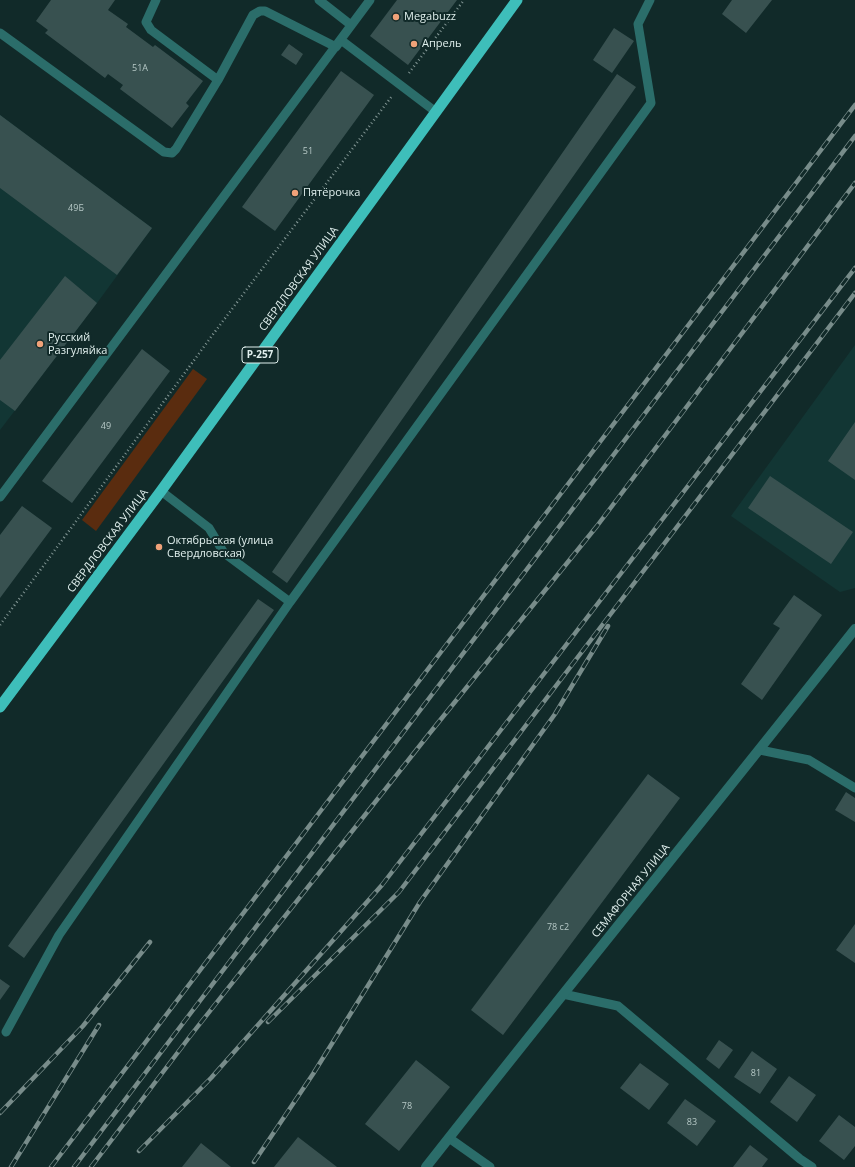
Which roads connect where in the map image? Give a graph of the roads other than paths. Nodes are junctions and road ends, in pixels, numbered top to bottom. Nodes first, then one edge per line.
1 (156, 0) edge
2 (319, 0) edge
3 (370, 0) edge
4 (517, 0) edge
5 (650, 0) edge
6 (351, 24) junction
7 (0, 33) edge
8 (338, 43) junction
9 (218, 80) junction
10 (436, 112) junction
11 (161, 492) junction
12 (0, 497) edge
13 (290, 602) junction
14 (855, 629) edge
15 (0, 707) edge
16 (760, 750) junction
17 (855, 788) edge
18 (563, 994) junction
19 (6, 1032) dead end
20 (449, 1138) junction
21 (800, 1159) junction
22 (426, 1167) edge
23 (490, 1167) edge
24 (794, 1167) edge
25 (812, 1167) edge

1 - 9 lane
2 - 6 lane
3 - 6 lane
4 - 10 highway, СВЕРДЛОВСКАЯ УЛИЦА / Р-257
5 - 13 lane
6 - 8 lane
7 - 9 lane
8 - 9 lane
8 - 10 lane
8 - 12 lane
10 - 11 highway, СВЕРДЛОВСКАЯ УЛИЦА / Р-257
11 - 13 lane
11 - 15 highway, СВЕРДЛОВСКАЯ УЛИЦА / Р-257
13 - 19 lane
14 - 16 street, СЕМАФОРНАЯ УЛИЦА
16 - 17 lane
16 - 18 street, СЕМАФОРНАЯ УЛИЦА
18 - 20 street, СЕМАФОРНАЯ УЛИЦА
18 - 21 lane
20 - 22 street, СЕМАФОРНАЯ УЛИЦА
20 - 23 lane
21 - 24 lane
21 - 25 lane

